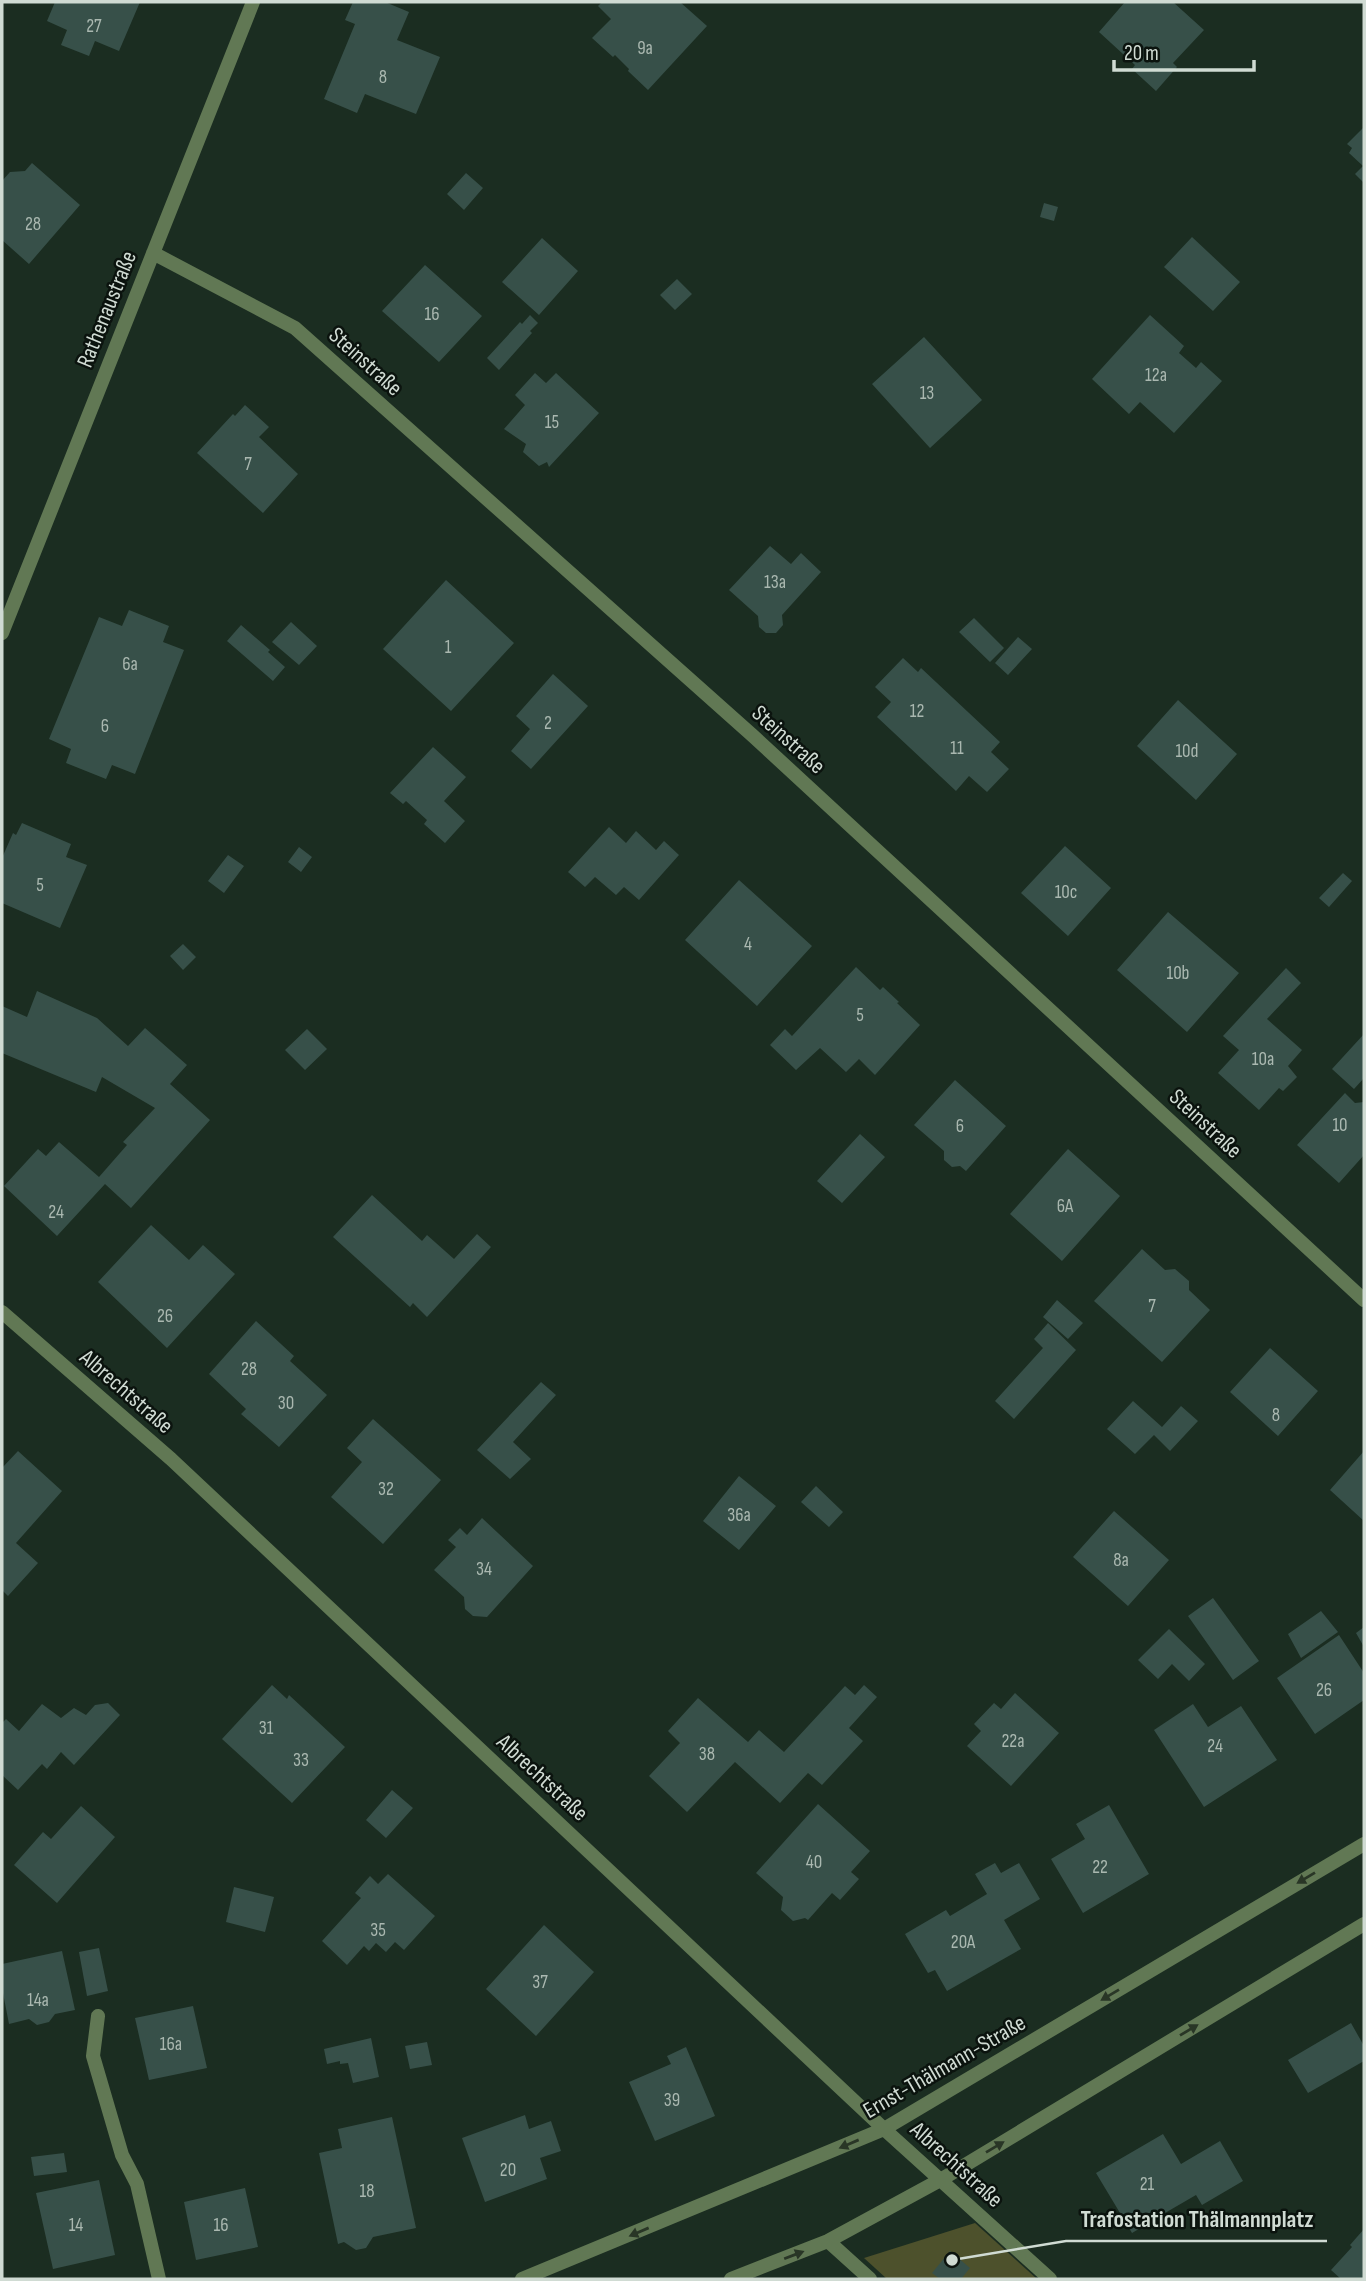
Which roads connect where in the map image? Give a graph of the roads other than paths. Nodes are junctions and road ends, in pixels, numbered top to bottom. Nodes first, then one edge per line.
1 (253, 2) edge
2 (153, 253) junction
3 (2, 633) edge
4 (1364, 1300) edge
5 (2, 1312) edge
6 (1364, 1844) edge
7 (1364, 1924) edge
8 (98, 2016) dead end
9 (884, 2129) junction
10 (942, 2179) junction
11 (828, 2241) junction
12 (159, 2279) edge
13 (522, 2279) edge
14 (731, 2279) edge
15 (870, 2279) edge
16 (1050, 2279) edge

1 - 2 street, Rathenaustraße
2 - 3 street, Rathenaustraße
2 - 4 street, Steinstraße
5 - 9 street, Albrechtstraße
6 -> 9 street, Ernst-Thälmann-Straße
10 -> 7 street
8 - 12 street
9 - 10 street, Albrechtstraße
9 -> 13 street, Ernst-Thälmann-Straße
10 - 11 street
10 - 16 street, Albrechtstraße
14 -> 11 street
11 - 15 street

